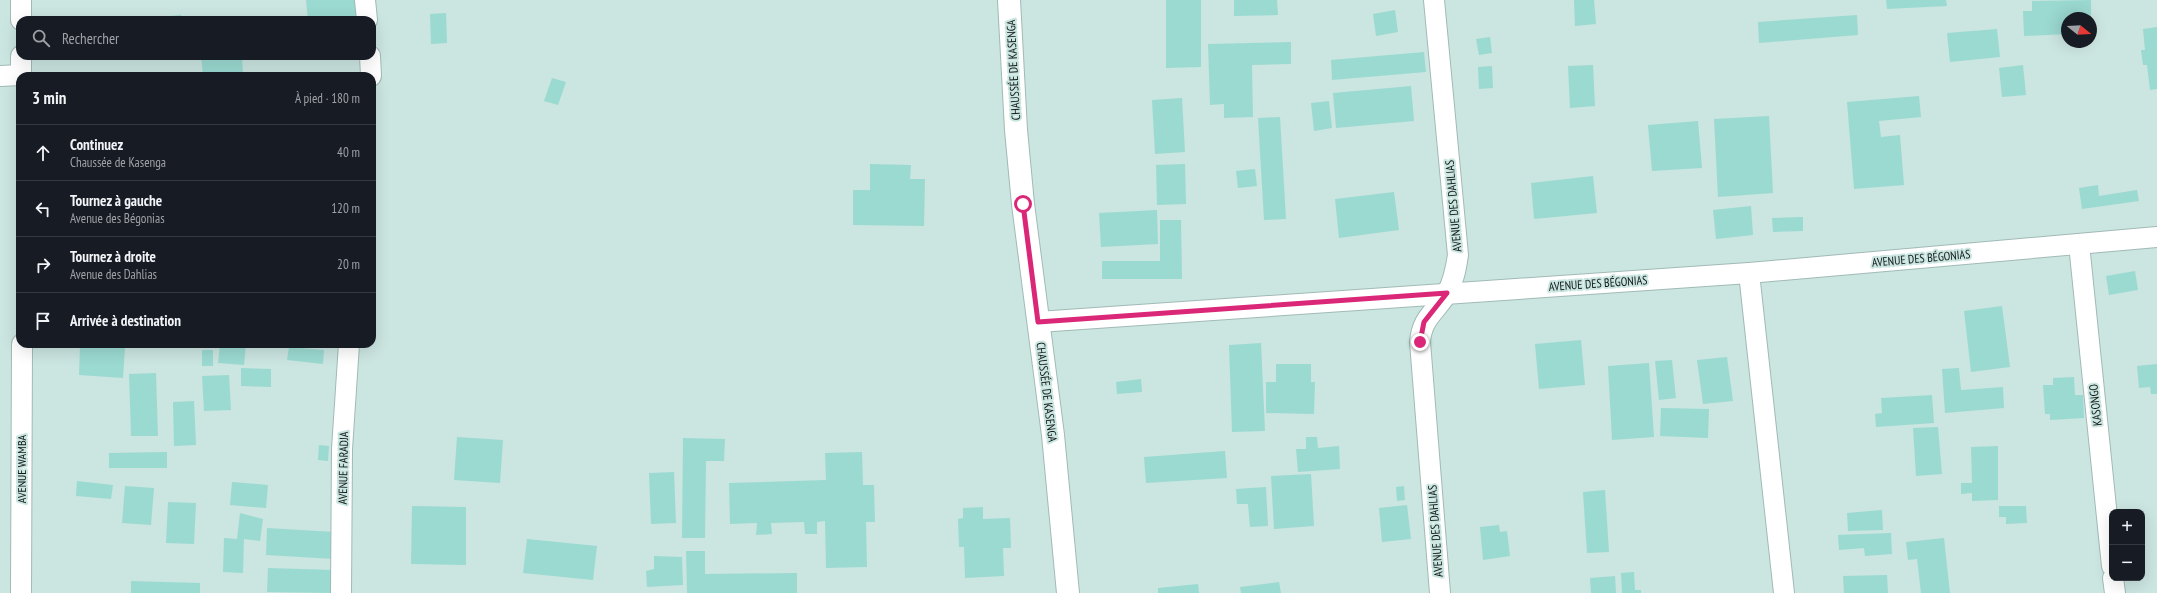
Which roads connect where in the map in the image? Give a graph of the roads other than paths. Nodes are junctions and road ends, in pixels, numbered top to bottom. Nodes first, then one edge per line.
1 (21, 0) edge
2 (365, 0) edge
3 (1009, 0) edge
4 (1434, 0) edge
5 (21, 16) edge
6 (367, 16) edge
7 (370, 60) edge
8 (21, 69) edge
9 (371, 72) edge
10 (0, 76) edge
11 (2157, 237) edge
12 (2079, 244) junction
13 (1749, 273) junction
14 (1447, 293) junction
15 (1038, 322) junction
16 (22, 348) edge
17 (349, 348) edge
18 (2110, 545) edge
19 (2113, 581) edge
20 (20, 593) edge
21 (341, 593) edge
22 (1068, 593) edge
23 (1440, 593) edge
24 (1784, 593) edge
25 (2115, 593) edge

1 - 5 street
2 - 6 street
3 - 15 main road, CHAUSSÉE DE KASENGA
4 - 14 street, AVENUE DES DAHLIAS
7 - 9 street
8 - 10 street
11 - 12 street, AVENUE DES BÉGONIAS
12 - 13 street, AVENUE DES BÉGONIAS
12 - 18 street, KASONGO
13 - 14 street, AVENUE DES BÉGONIAS
13 - 24 street
14 - 15 street, AVENUE DES BÉGONIAS
14 - 23 street, AVENUE DES DAHLIAS
15 - 22 main road, CHAUSSÉE DE KASENGA
16 - 20 street, AVENUE WAMBA
17 - 21 street, AVENUE FARADJA
19 - 25 street

